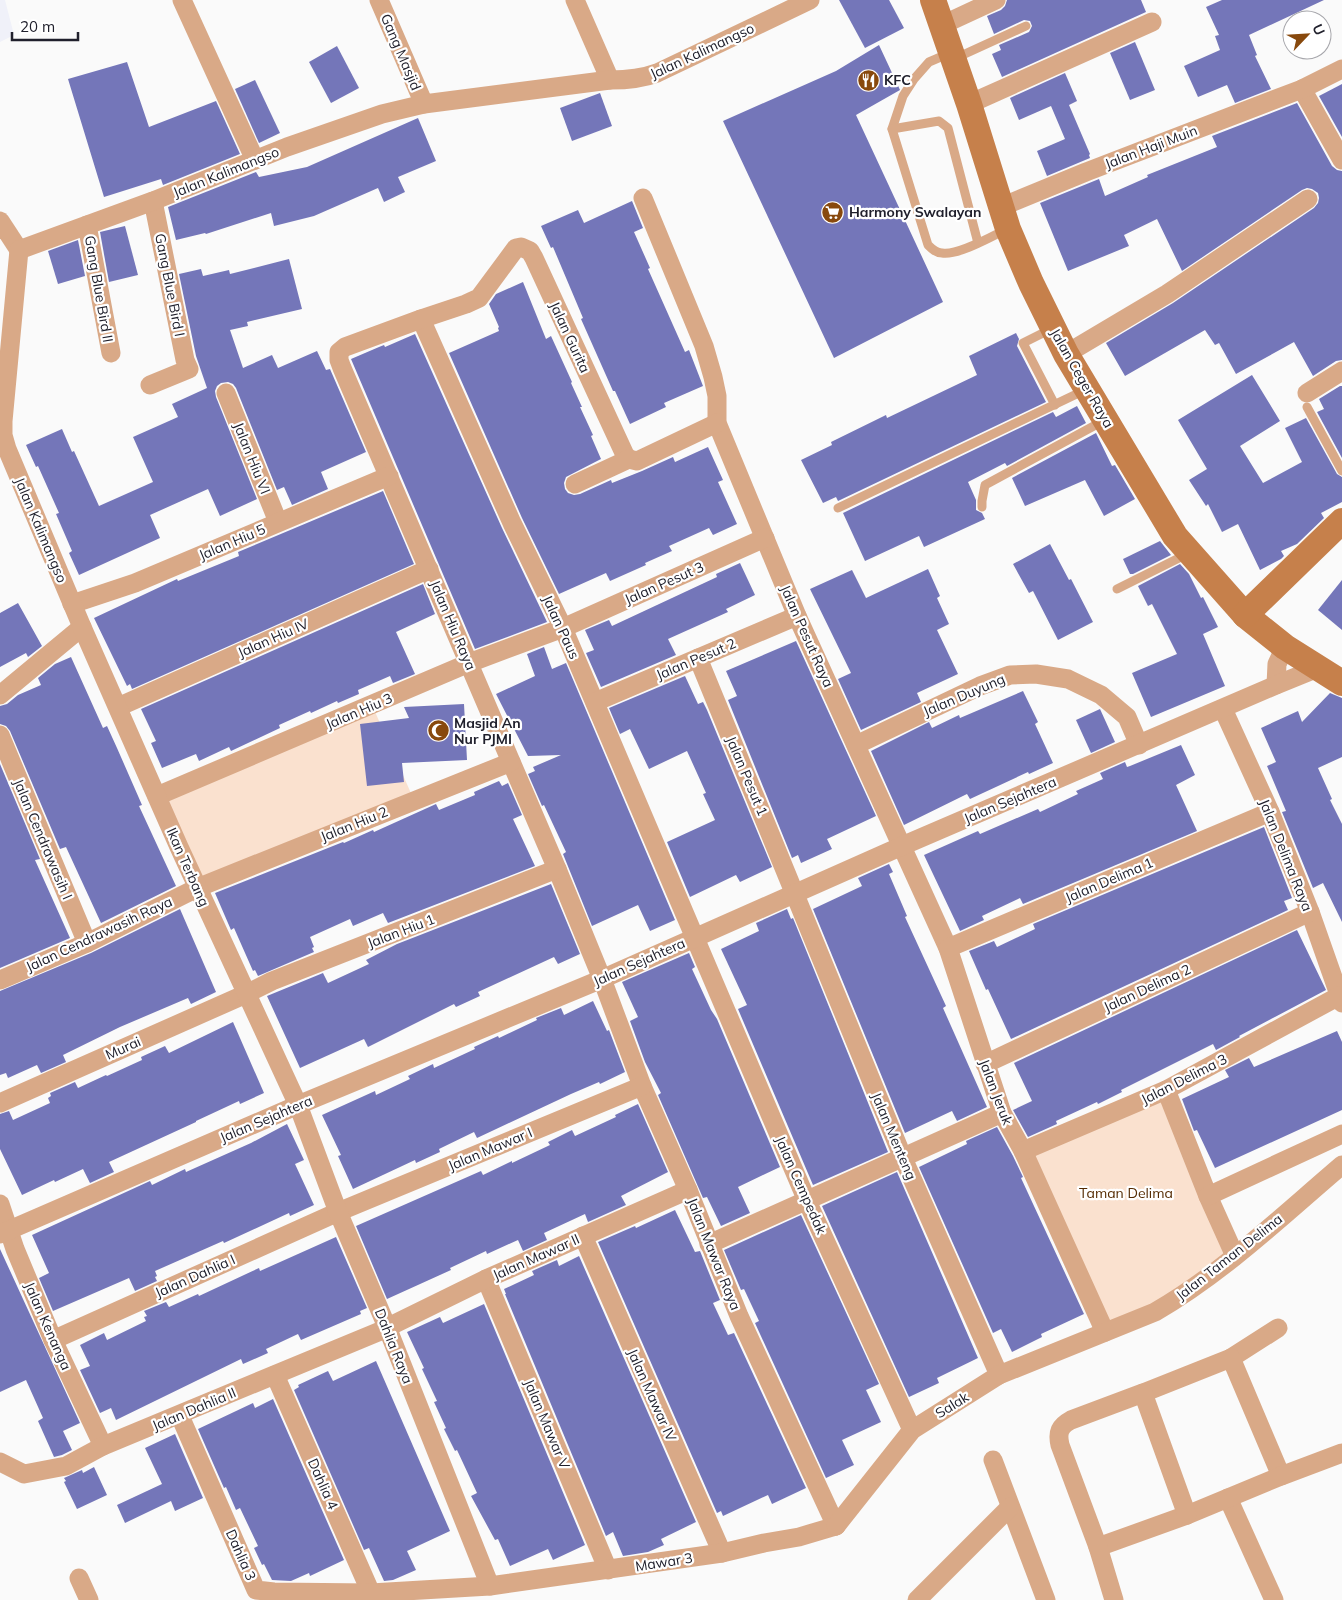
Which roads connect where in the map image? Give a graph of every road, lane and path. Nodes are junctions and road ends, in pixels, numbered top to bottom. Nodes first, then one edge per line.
1 (182, 0) edge
2 (379, 0) edge
3 (575, 0) edge
4 (810, 0) edge
5 (933, 0) edge
6 (996, 0) edge
7 (1152, 22) dead end
8 (942, 25) junction
9 (1026, 26) dead end
10 (953, 56) junction
11 (1342, 69) edge
12 (610, 80) junction
13 (1302, 88) junction
14 (424, 104) junction
15 (969, 104) junction
16 (892, 129) junction
17 (255, 160) junction
18 (1342, 160) edge
19 (643, 198) dead end
20 (1308, 199) dead end
21 (153, 201) junction
22 (1004, 218) junction
23 (0, 220) edge
24 (88, 225) junction
25 (978, 243) junction
26 (19, 250) junction
27 (421, 318) junction
28 (1054, 328) junction
29 (5, 344) edge
30 (111, 354) dead end
31 (1066, 354) junction
32 (1342, 371) edge
33 (150, 385) dead end
34 (1088, 389) junction
35 (226, 393) dead end
36 (1307, 400) joint
37 (1055, 406) junction
38 (1106, 420) junction
39 (717, 424) junction
40 (629, 459) junction
41 (1342, 471) edge
42 (389, 476) junction
43 (575, 484) dead end
44 (982, 507) dead end
45 (838, 508) dead end
46 (1342, 521) edge
47 (278, 522) junction
48 (765, 538) junction
49 (1190, 552) junction
50 (429, 569) junction
51 (1117, 589) dead end
52 (72, 604) junction
53 (1244, 614) junction
54 (797, 616) junction
55 (82, 627) junction
56 (563, 628) junction
57 (1285, 647) junction
58 (698, 658) junction
59 (469, 663) junction
60 (1318, 668) junction
61 (1342, 683) edge
62 (1276, 685) junction
63 (0, 695) edge
64 (595, 702) junction
65 (118, 707) junction
66 (1223, 709) junction
67 (0, 735) edge
68 (856, 744) junction
69 (1139, 745) junction
70 (511, 762) junction
71 (157, 796) junction
72 (1270, 812) junction
73 (902, 846) junction
74 (557, 870) junction
75 (197, 888) junction
76 (795, 893) junction
77 (1310, 912) junction
78 (694, 938) junction
79 (87, 943) junction
80 (948, 948) junction
81 (602, 979) junction
82 (0, 980) edge
83 (246, 994) junction
84 (1341, 1000) edge
85 (985, 1064) junction
86 (642, 1086) junction
87 (1166, 1090) junction
88 (0, 1103) edge
89 (298, 1105) junction
90 (1002, 1114) junction
91 (1342, 1134) edge
92 (1023, 1151) junction
93 (903, 1158) junction
94 (1342, 1164) edge
95 (688, 1190) junction
96 (1208, 1196) junction
97 (806, 1201) junction
98 (0, 1204) edge
99 (338, 1212) junction
100 (5, 1232) edge
101 (583, 1236) junction
102 (709, 1244) junction
103 (1235, 1256) junction
104 (486, 1279) junction
105 (387, 1327) junction
106 (1278, 1328) dead end
107 (1105, 1332) junction
108 (53, 1340) junction
109 (1231, 1358) junction
110 (275, 1374) junction
111 (1000, 1375) junction
112 (1143, 1393) junction
113 (180, 1416) junction
114 (912, 1430) junction
115 (103, 1446) junction
116 (1342, 1453) edge
117 (993, 1460) dead end
118 (0, 1462) edge
119 (1281, 1476) junction
120 (1228, 1498) junction
121 (1010, 1507) junction
122 (1187, 1515) junction
123 (836, 1526) junction
124 (1098, 1547) junction
125 (722, 1553) junction
126 (608, 1570) junction
127 (79, 1578) dead end
128 (490, 1586) junction
129 (371, 1593) junction
130 (89, 1600) edge
131 (917, 1600) edge
132 (1046, 1600) edge
133 (1114, 1600) edge
134 (1274, 1600) edge

1 - 17 street
2 - 14 street, Gang Masjid
3 - 12 street
4 - 12 street, Jalan Kalimangso
5 - 8 main road, Jalan Ceger Raya
6 - 8 street
7 - 15 street
8 - 10 main road, Jalan Ceger Raya
9 - 10 lane
10 - 15 main road, Jalan Ceger Raya
10 - 16 lane
11 - 13 street, Jalan Haji Muin
12 - 14 street, Jalan Kalimangso
13 - 18 street
13 - 22 street, Jalan Haji Muin
14 - 17 street, Jalan Kalimangso
15 - 22 main road, Jalan Ceger Raya
16 - 25 lane
16 - 25 lane
17 - 21 street, Jalan Kalimangso
19 - 39 street
20 - 31 street
21 - 24 street, Jalan Kalimangso
21 - 33 street, Gang Blue Bird I
22 - 25 lane
22 - 28 main road, Jalan Ceger Raya
23 - 26 street
24 - 26 street, Jalan Kalimangso
24 - 30 street, Gang Blue Bird II
26 - 29 street, Jalan Kalimangso
27 - 40 street, Jalan Gurita
27 - 42 street, Jalan Hiu Raya
27 - 56 street, Jalan Paus
28 - 31 main road, Jalan Ceger Raya
28 - 37 lane
29 - 52 street, Jalan Kalimangso
31 - 34 main road, Jalan Ceger Raya
32 - 36 street
34 - 37 lane
34 - 38 main road, Jalan Ceger Raya
35 - 47 street, Jalan Hiu VI
36 - 41 lane
37 - 45 lane
38 - 44 lane
38 - 49 main road, Jalan Ceger Raya
39 - 40 street
39 - 48 street, Jalan Pesut Raya
40 - 43 street
42 - 47 street, Jalan Hiu 5
42 - 50 street, Jalan Hiu Raya
46 - 53 main road
47 - 52 street, Jalan Hiu 5
48 - 54 street, Jalan Pesut Raya
48 - 56 street, Jalan Pesut 3
49 - 51 lane
49 - 53 main road, Jalan Ceger Raya
50 - 59 street, Jalan Hiu Raya
50 - 65 street, Jalan Hiu IV
52 - 55 street, Jalan Kalimangso
53 - 57 main road, Jalan Ceger Raya
54 - 58 street, Jalan Pesut 2
54 - 68 street, Jalan Pesut Raya
55 - 63 street
55 - 65 street, Ikan Terbang
56 - 59 street, Jalan Hiu 3
56 - 64 street, Jalan Paus
57 - 60 main road, Jalan Ceger Raya
57 - 62 street
58 - 64 street, Jalan Pesut 2
58 - 76 street, Jalan Pesut 1
59 - 70 street, Jalan Hiu Raya
59 - 71 street, Jalan Hiu 3
60 - 61 main road, Jalan Ceger Raya
60 - 62 street, Jalan Sejahtera
62 - 66 street, Jalan Sejahtera
64 - 78 street, Jalan Paus
65 - 71 street, Ikan Terbang
66 - 69 street, Jalan Sejahtera
66 - 72 street, Jalan Delima Raya
67 - 79 street, Jalan Cendrawasih I
68 - 69 street, Jalan Duyung
68 - 73 street, Jalan Pesut Raya
69 - 73 street, Jalan Sejahtera
70 - 74 street, Jalan Hiu Raya
70 - 75 street, Jalan Hiu 2
71 - 75 street, Ikan Terbang
72 - 77 street, Jalan Delima Raya
72 - 80 street, Jalan Delima 1
73 - 76 street, Jalan Sejahtera
73 - 80 street, Jalan Jeruk
74 - 81 street, Jalan Hiu Raya
74 - 83 street, Jalan Hiu 1
75 - 79 street, Jalan Cendrawasih Raya
75 - 83 street, Ikan Terbang
76 - 78 street, Jalan Sejahtera
76 - 93 street, Jalan Menteng
77 - 84 street, Jalan Delima Raya
77 - 85 street, Jalan Delima 2
78 - 81 street, Jalan Sejahtera
78 - 97 street, Jalan Cempedak
79 - 82 street, Jalan Cendrawasih Raya
80 - 85 street, Jalan Jeruk
81 - 86 street, Jalan Mawar Raya
81 - 89 street, Jalan Sejahtera
83 - 88 street, Murai
83 - 89 street, Ikan Terbang
84 - 87 street, Jalan Delima 3
85 - 90 street, Jalan Jeruk
86 - 95 street, Jalan Mawar Raya
86 - 99 street, Jalan Mawar I
87 - 92 street, Jalan Delima 3
87 - 96 street
89 - 99 street, Dahlia Raya
89 - 100 street, Jalan Sejahtera
90 - 92 street, Jalan Jeruk
90 - 93 street
91 - 96 street
92 - 107 street, Jalan Jeruk
93 - 97 street
93 - 111 street, Jalan Menteng
94 - 103 street, Jalan Taman Delima
95 - 101 street, Jalan Mawar II
95 - 102 street, Jalan Mawar Raya
96 - 103 street
97 - 102 street
97 - 114 street, Jalan Cempedak
98 - 100 street, Jalan Kenanga
99 - 105 street, Dahlia Raya
99 - 108 street, Jalan Dahlia I
100 - 108 street, Jalan Kenanga
101 - 104 street, Jalan Mawar II
101 - 125 street, Jalan Mawar IV
102 - 123 street, Jalan Mawar Raya
103 - 107 street, Jalan Taman Delima
104 - 105 street, Jalan Mawar II
104 - 126 street, Jalan Mawar V
105 - 110 street, Jalan Dahlia II
105 - 128 street, Dahlia Raya
106 - 109 street
107 - 111 street, Salak
108 - 115 street, Jalan Kenanga
109 - 112 street
109 - 119 street
110 - 113 street, Jalan Dahlia II
110 - 129 street, Dahlia 4
111 - 114 street, Salak
112 - 122 street
112 - 124 street
113 - 115 street, Jalan Dahlia II
113 - 129 street, Dahlia 3
114 - 123 street, Salak
115 - 118 street, Jalan Dahlia II
116 - 119 street
117 - 121 street
119 - 120 street
120 - 122 street
120 - 134 street
121 - 131 street
121 - 132 street
122 - 124 street
123 - 125 street, Mawar 3
124 - 133 street
125 - 126 street, Mawar 3
126 - 128 street, Mawar 3
127 - 130 street
128 - 129 street, Dahlia 3

